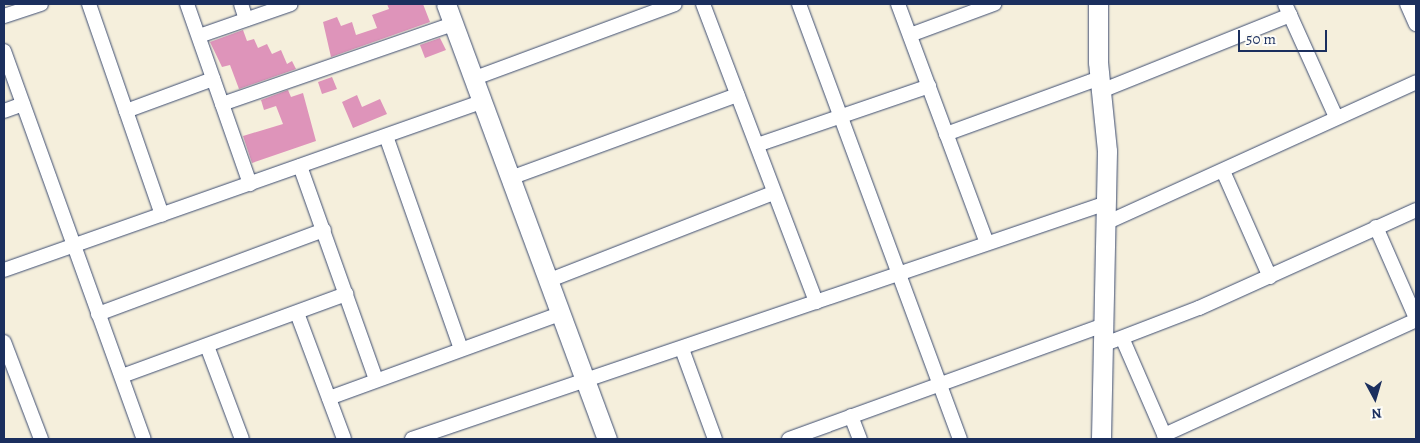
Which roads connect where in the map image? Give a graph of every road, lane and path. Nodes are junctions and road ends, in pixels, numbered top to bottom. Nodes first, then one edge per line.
1 (40, 4) edge
2 (89, 4) edge
3 (187, 4) edge
4 (241, 4) edge
5 (292, 4) edge
6 (446, 4) edge
7 (675, 4) edge
8 (703, 4) edge
9 (798, 4) edge
10 (898, 4) edge
11 (994, 4) edge
12 (1098, 4) edge
13 (1407, 4) edge
14 (1287, 9) edge
15 (4, 16) edge
16 (246, 19) junction
17 (453, 24) junction
18 (1416, 24) edge
19 (910, 35) junction
20 (199, 36) junction
21 (4, 51) edge
22 (475, 78) junction
23 (213, 79) junction
24 (1416, 82) edge
25 (1101, 85) junction
26 (929, 86) junction
27 (737, 95) junction
28 (484, 101) junction
29 (22, 104) junction
30 (222, 104) junction
31 (4, 111) edge
32 (126, 111) junction
33 (841, 116) junction
34 (1336, 117) junction
35 (946, 134) junction
36 (386, 136) junction
37 (756, 144) junction
38 (300, 166) junction
39 (1223, 171) junction
40 (513, 177) junction
41 (250, 184) junction
42 (774, 193) junction
43 (1107, 203) junction
44 (1416, 210) edge
45 (162, 214) junction
46 (1108, 222) junction
47 (1376, 227) junction
48 (324, 230) junction
49 (987, 243) junction
50 (75, 245) junction
51 (4, 270) edge
52 (901, 273) junction
53 (1270, 276) junction
54 (550, 280) junction
55 (346, 294) junction
56 (816, 302) junction
57 (297, 313) junction
58 (562, 313) junction
59 (98, 314) junction
60 (1416, 319) edge
61 (1106, 324) junction
62 (1123, 340) junction
63 (4, 342) edge
64 (1104, 344) junction
65 (207, 346) junction
66 (461, 349) junction
67 (682, 349) junction
68 (122, 376) junction
69 (376, 380) junction
70 (585, 382) junction
71 (940, 383) junction
72 (329, 398) junction
73 (852, 416) junction
74 (1165, 437) edge
75 (41, 439) edge
76 (144, 439) edge
77 (242, 439) edge
78 (344, 439) edge
79 (412, 439) edge
80 (607, 439) edge
81 (715, 439) edge
82 (789, 439) edge
83 (860, 439) edge
84 (960, 439) edge
85 (1101, 439) edge

1 - 15 street
2 - 32 street
3 - 20 street
4 - 16 street
5 - 16 street
6 - 17 street
7 - 22 street
8 - 27 street
9 - 33 street
10 - 19 street
11 - 19 street
12 - 25 street
13 - 18 street
14 - 25 street
14 - 34 street
16 - 20 street
17 - 22 street
17 - 30 street
19 - 26 street
20 - 23 street
21 - 29 street
22 - 28 street
23 - 30 street
23 - 32 street
24 - 34 street
25 - 35 street
25 - 43 street
26 - 33 street
26 - 35 street
27 - 37 street
27 - 40 street
28 - 36 street
28 - 40 street
29 - 31 street
29 - 50 street
30 - 41 street
32 - 45 street
33 - 37 street
33 - 52 street
34 - 39 street
35 - 49 street
36 - 38 street
36 - 66 street
37 - 42 street
38 - 41 street
38 - 48 street
39 - 46 street
39 - 53 street
40 - 54 street
41 - 45 street
42 - 54 street
42 - 56 street
43 - 46 street
43 - 49 street
44 - 47 street
45 - 50 street
46 - 61 street
47 - 53 street
47 - 60 street
48 - 55 street
48 - 59 street
49 - 52 street
50 - 51 street
50 - 59 street
52 - 56 street
52 - 71 street
53 - 62 street
54 - 58 street
55 - 57 street
55 - 69 street
56 - 67 street
57 - 65 street
57 - 72 street
58 - 66 street
58 - 70 street
59 - 68 street
60 - 74 street
61 - 64 street
61 - 71 street
62 - 64 street
62 - 74 street
63 - 75 street
64 - 85 street
65 - 68 street
65 - 77 street
66 - 69 street
67 - 70 street
67 - 81 street
68 - 76 street
69 - 72 street
70 - 79 street
70 - 80 street
71 - 73 street
71 - 84 street
72 - 78 street
73 - 82 street
73 - 83 street

